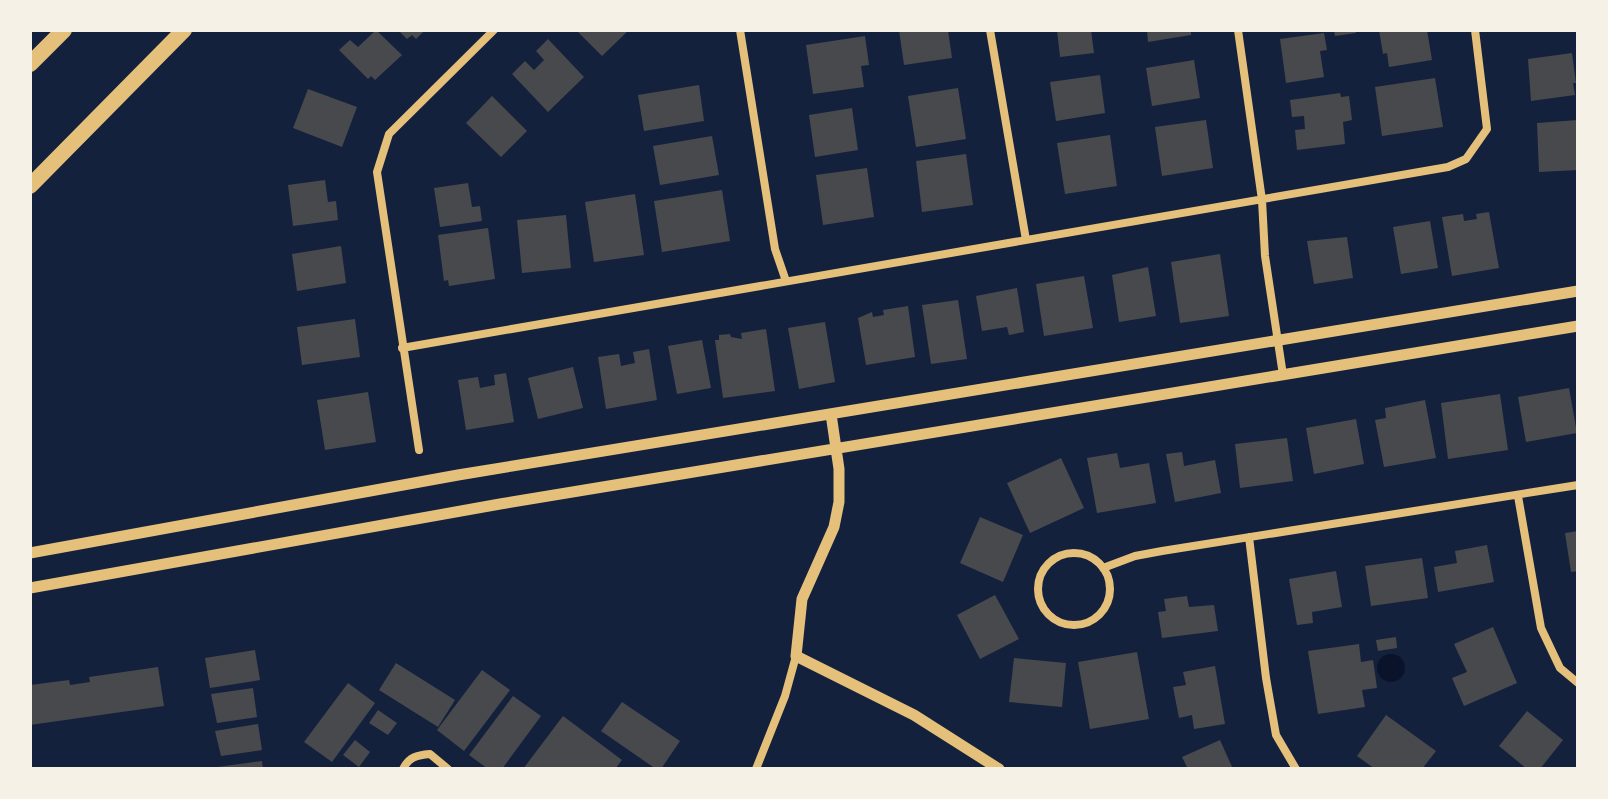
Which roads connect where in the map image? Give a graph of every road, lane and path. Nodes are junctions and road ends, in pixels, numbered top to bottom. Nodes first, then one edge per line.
1 (64, 30) edge
2 (184, 30) edge
3 (494, 30) edge
4 (740, 30) edge
5 (990, 30) edge
6 (1238, 30) edge
7 (1475, 30) edge
8 (30, 64) edge
9 (30, 186) edge
10 (1262, 200) junction
11 (1026, 240) junction
12 (786, 281) junction
13 (1578, 291) edge
14 (1578, 326) edge
15 (1278, 340) junction
16 (402, 348) junction
17 (1283, 375) junction
18 (831, 414) junction
19 (837, 448) junction
20 (419, 450) dead end
21 (1578, 485) edge
22 (1518, 496) junction
23 (1249, 537) junction
24 (30, 553) edge
25 (1103, 568) junction
26 (30, 588) edge
27 (796, 656) junction
28 (1578, 683) edge
29 (403, 769) edge
30 (448, 769) edge
31 (756, 769) edge
32 (999, 769) edge
33 (1296, 769) edge

1 - 8 highway
2 - 9 highway
3 - 16 street
4 - 12 street
5 - 11 street
6 - 10 street
7 - 10 street
10 - 11 street
10 - 15 street
11 - 12 street
12 - 16 street
13 - 15 street
14 - 17 street
15 - 17 street
15 - 18 street
16 - 20 street
17 - 19 street
18 - 19 street
18 - 24 street
19 - 26 street
19 - 27 street
21 - 22 street
22 - 23 street
22 - 28 street
23 - 25 street
23 - 33 street
25 - 25 street
27 - 31 street
27 - 32 street
29 - 30 street

